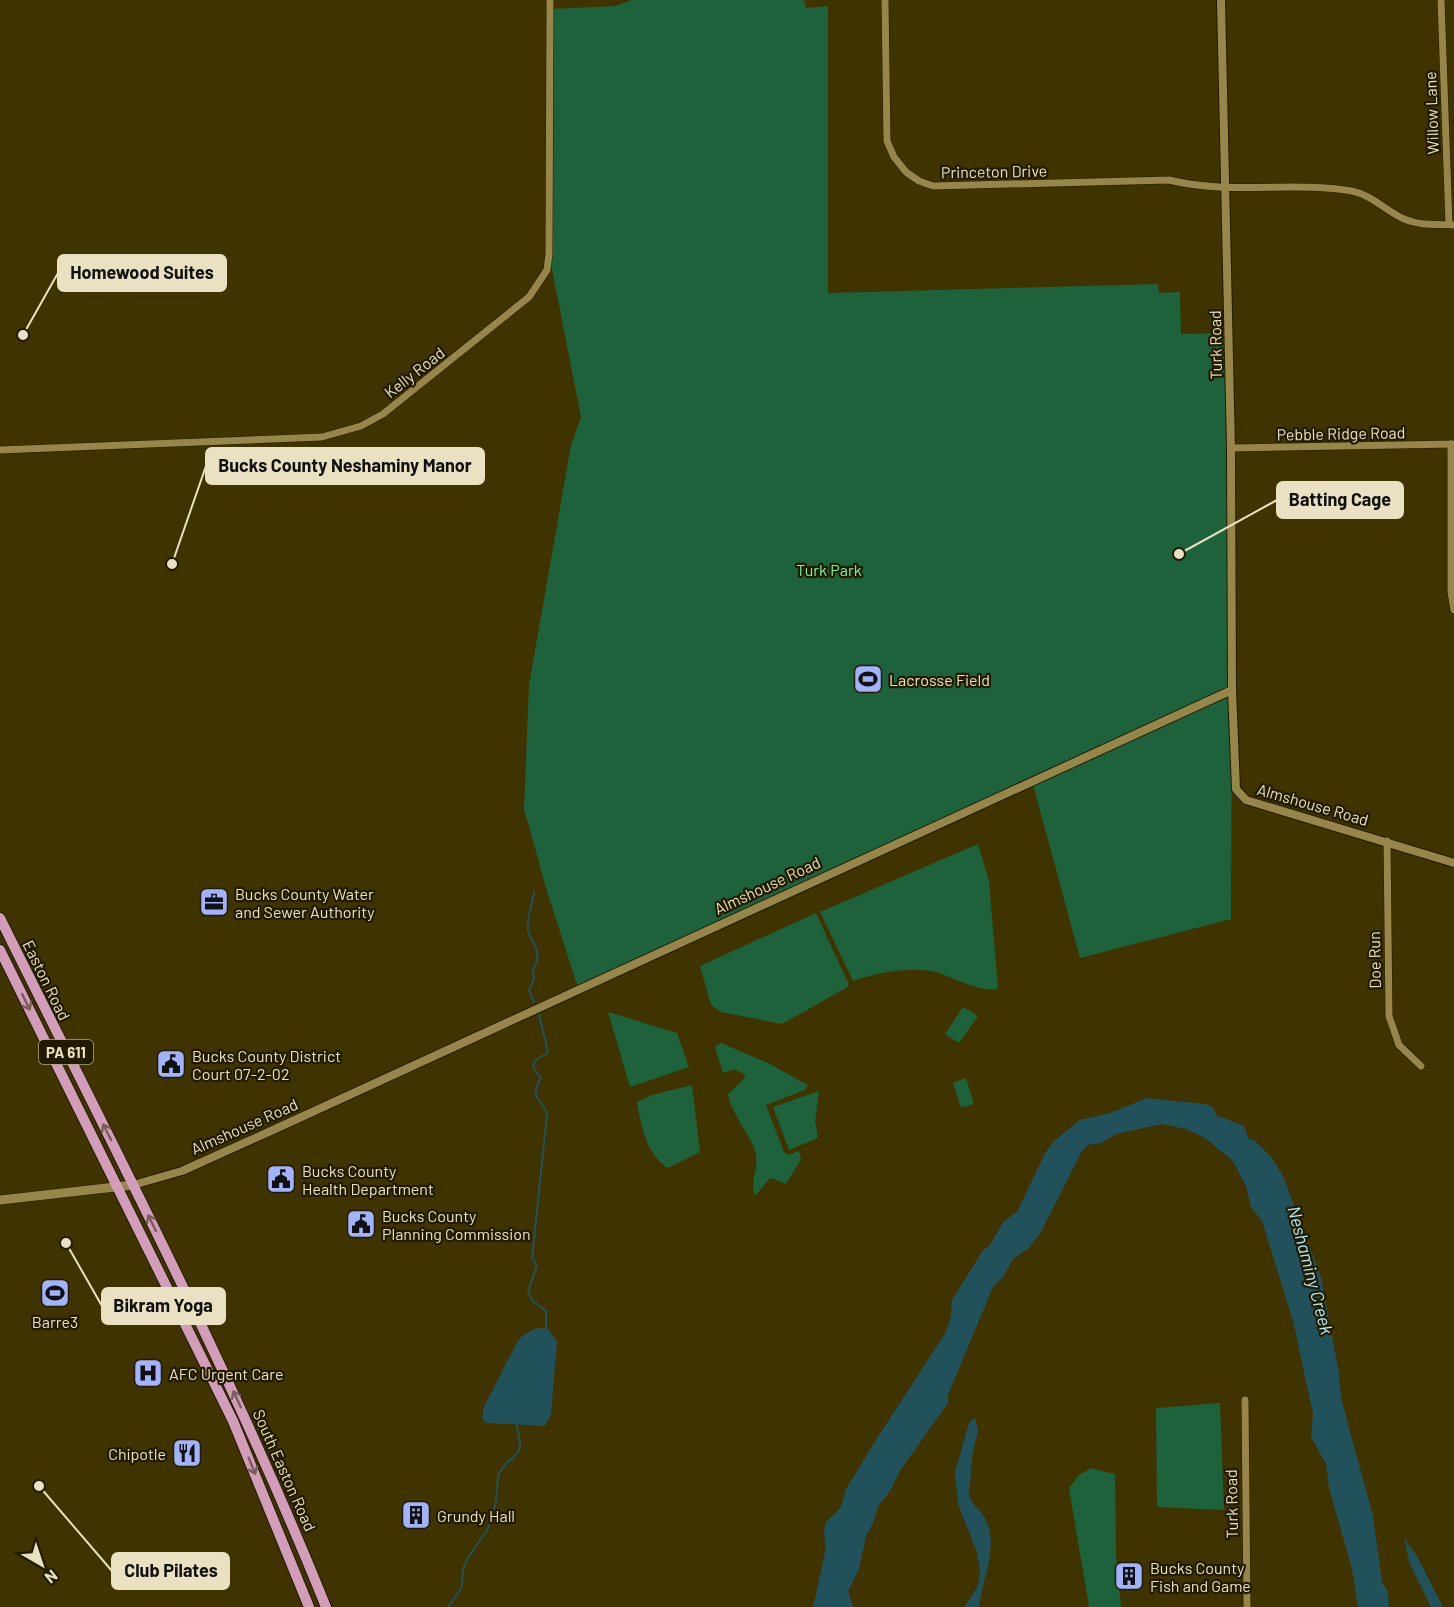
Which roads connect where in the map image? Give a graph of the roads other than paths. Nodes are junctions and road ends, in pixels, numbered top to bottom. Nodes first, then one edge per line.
1 (550, 0) edge
2 (885, 0) edge
3 (1221, 0) edge
4 (1441, 0) edge
5 (1226, 186) junction
6 (1452, 225) edge
7 (1452, 444) edge
8 (1231, 448) junction
9 (0, 450) edge
10 (1454, 610) edge
11 (1232, 690) junction
12 (1387, 841) junction
13 (1454, 863) edge
14 (0, 918) edge
15 (0, 950) edge
16 (1421, 1066) dead end
17 (133, 1185) junction
18 (118, 1186) junction
19 (0, 1200) edge
20 (1245, 1401) dead end
21 (309, 1607) edge
22 (326, 1607) edge
23 (1247, 1607) edge

1 - 9 street, Kelly Road
2 - 5 street, Princeton Drive
3 - 5 street, Turk Road
4 - 6 street, Willow Lane
5 - 6 street, Princeton Drive
5 - 8 street, Turk Road
7 - 8 street, Pebble Ridge Road
7 - 10 street, Pebble Ridge Road
8 - 11 street, Turk Road
11 - 12 street, Almshouse Road
11 - 17 street, Almshouse Road
12 - 13 street, Almshouse Road
12 - 16 street, Doe Run
17 -> 14 highway, Easton Road / PA 611
15 -> 18 highway, Easton Road / PA 611
17 - 18 main road, Almshouse Road
22 -> 17 highway, South Easton Road / PA 611
18 - 19 main road, Almshouse Road
18 -> 21 highway, South Easton Road / PA 611
20 - 23 street, Turk Road

